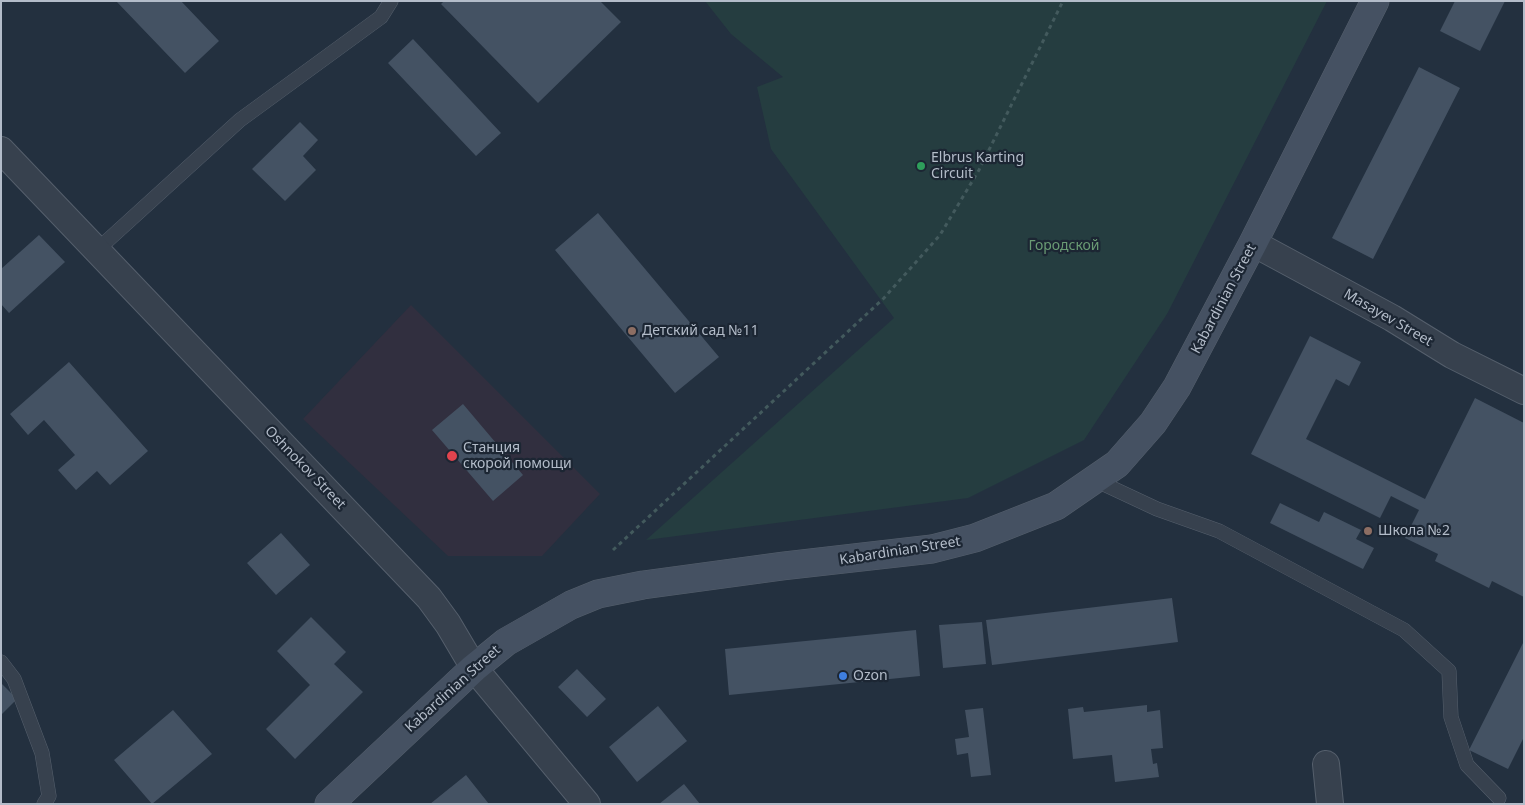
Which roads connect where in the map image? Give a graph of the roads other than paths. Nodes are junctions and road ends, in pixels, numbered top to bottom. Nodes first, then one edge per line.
1 (391, 1) edge
2 (1375, 1) edge
3 (1, 150) edge
4 (1253, 243) junction
5 (96, 251) junction
6 (1524, 392) edge
7 (1094, 480) junction
8 (1, 662) edge
9 (474, 668) junction
10 (1326, 764) dead end
11 (1499, 798) dead end
12 (343, 799) edge
13 (44, 804) edge
14 (587, 804) edge
15 (1330, 804) edge

1 - 5 lane
2 - 4 main road, Kabardinian Street
3 - 5 street, Oshnokov Street
4 - 6 street, Masayev Street
4 - 7 main road, Kabardinian Street
5 - 9 street, Oshnokov Street
7 - 9 main road, Kabardinian Street
7 - 11 lane
8 - 13 lane
9 - 12 main road, Kabardinian Street
9 - 14 street, Oshnokov Street
10 - 15 street

